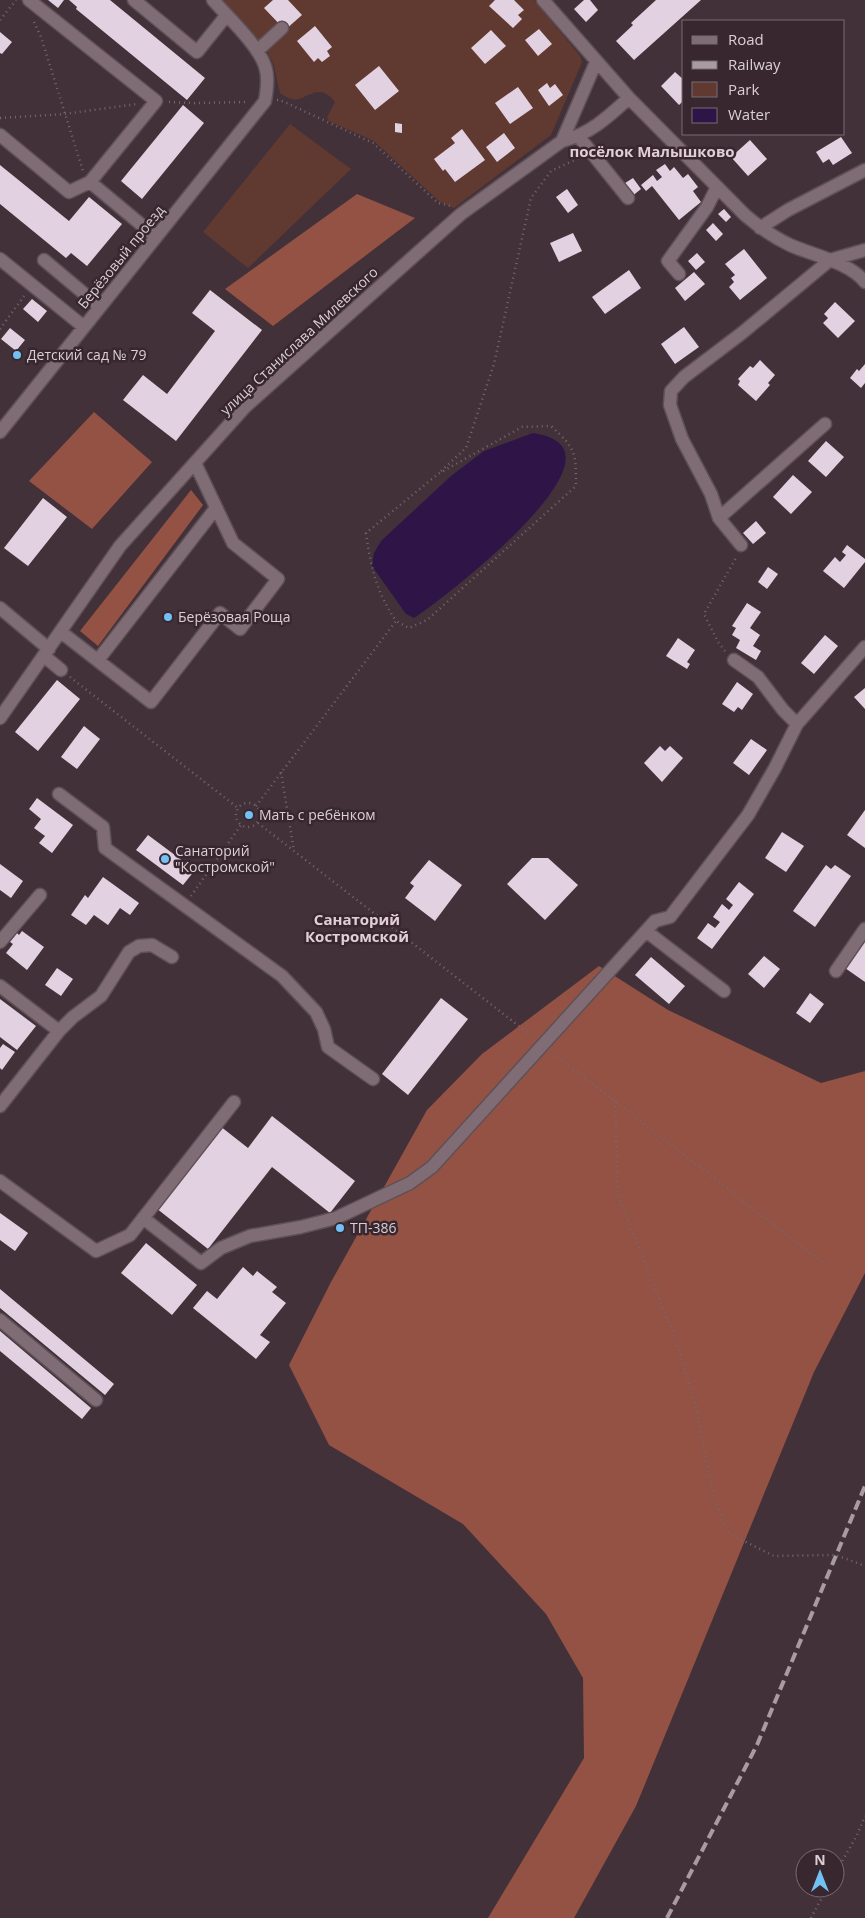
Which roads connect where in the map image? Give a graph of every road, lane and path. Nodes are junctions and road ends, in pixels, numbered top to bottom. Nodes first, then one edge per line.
1 (17, 0) edge
2 (29, 0) edge
3 (134, 0) edge
4 (212, 0) edge
5 (543, 0) edge
6 (31, 15) dead end
7 (226, 16) junction
8 (0, 20) edge
9 (282, 28) dead end
10 (257, 51) junction
11 (596, 62) junction
12 (629, 98) junction
13 (0, 135) edge
14 (579, 137) junction
15 (562, 141) junction
16 (592, 152) junction
17 (865, 170) edge
18 (90, 182) junction
19 (717, 187) junction
20 (628, 198) dead end
21 (760, 228) junction
22 (156, 237) junction
23 (865, 250) edge
24 (0, 259) edge
25 (44, 260) dead end
26 (830, 260) junction
27 (679, 274) dead end
28 (865, 282) edge
29 (33, 285) junction
30 (100, 307) junction
31 (84, 327) junction
32 (0, 329) edge
33 (824, 424) dead end
34 (0, 432) edge
35 (195, 464) junction
36 (438, 474) junction
37 (216, 508) junction
38 (719, 518) junction
39 (741, 545) joint
40 (0, 609) edge
41 (396, 621) junction
42 (61, 632) junction
43 (865, 646) edge
44 (46, 653) junction
45 (98, 660) junction
46 (734, 660) joint
47 (61, 670) joint
48 (0, 718) edge
49 (797, 724) junction
50 (281, 772) junction
51 (59, 794) dead end
52 (256, 806) junction
53 (238, 808) junction
54 (241, 825) junction
55 (294, 851) dead end
56 (40, 895) dead end
57 (184, 905) junction
58 (865, 929) edge
59 (646, 931) junction
60 (0, 942) edge
61 (172, 957) dead end
62 (836, 971) dead end
63 (0, 986) edge
64 (724, 991) dead end
65 (59, 1032) junction
66 (373, 1079) dead end
67 (615, 1101) dead end
68 (234, 1102) dead end
69 (0, 1106) edge
70 (0, 1181) edge
71 (143, 1218) junction
72 (0, 1320) edge
73 (96, 1400) dead end
74 (865, 1566) edge
75 (865, 1816) edge
76 (845, 1856) edge
77 (822, 1898) edge
78 (811, 1918) edge

1 - 8 path
2 - 18 street
3 - 7 street
4 - 7 street
5 - 11 street
6 - 18 path
7 - 10 street
9 - 10 street
10 - 22 street, Берёзовый проезд
11 - 12 street
11 - 15 street
12 - 14 street, улица Станислава Милевского
12 - 19 street
13 - 18 street
14 - 15 street, улица Станислава Милевского
14 - 16 street
15 - 35 street, улица Станислава Милевского
16 - 20 street
16 - 36 path
17 - 21 street
18 - 22 street
19 - 21 street
19 - 27 street
21 - 26 street
22 - 30 street, Берёзовый проезд
23 - 26 street
24 - 29 street
25 - 30 street
26 - 28 street
26 - 38 street
29 - 31 street
29 - 32 path
30 - 31 street, Берёзовый проезд
31 - 34 street, Берёзовый проезд
33 - 38 street
35 - 37 street
35 - 42 street, улица Станислава Милевского
36 - 41 path
36 - 41 path
37 - 45 street
37 - 45 street
38 - 39 street
39 - 46 path
40 - 44 street
41 - 50 path
42 - 44 street, улица Станислава Милевского
42 - 45 street
43 - 49 street
44 - 47 street
44 - 48 street, улица Станислава Милевского
46 - 49 street
47 - 53 path
49 - 59 street
50 - 52 path
50 - 55 path
51 - 57 street
52 - 53 path
52 - 54 path
53 - 54 path
54 - 57 path
56 - 60 street
57 - 66 street
58 - 62 street
59 - 64 street
59 - 71 street
61 - 65 street
63 - 65 street
65 - 69 street
67 - 74 path
68 - 71 street
70 - 71 street
72 - 73 street
75 - 76 path
77 - 78 path

